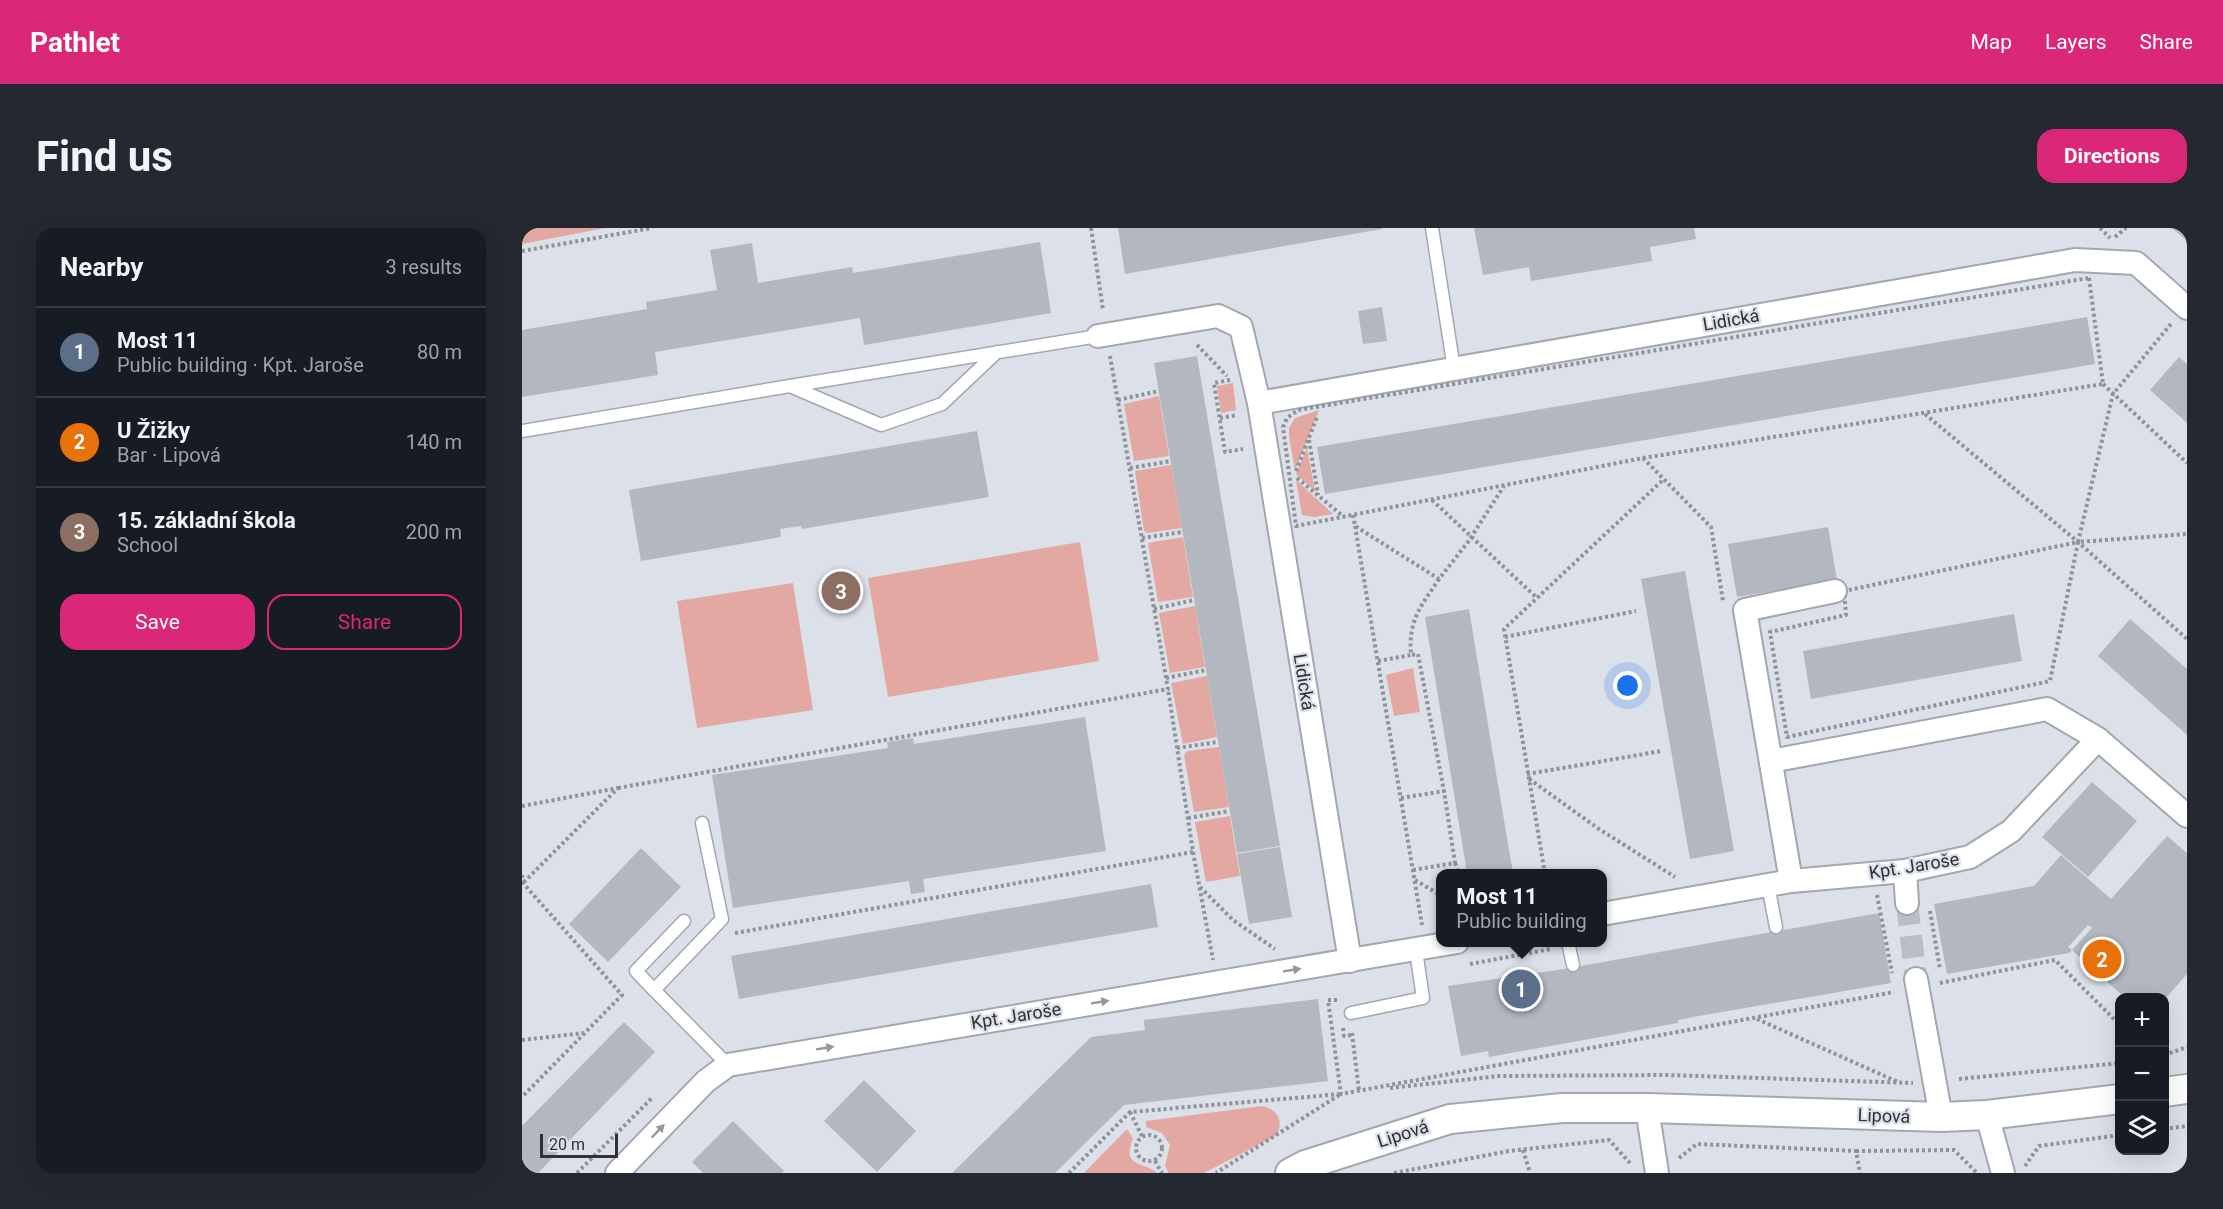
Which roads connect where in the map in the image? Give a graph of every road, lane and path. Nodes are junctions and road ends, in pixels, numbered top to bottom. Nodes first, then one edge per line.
1 (652, 228) edge
2 (1091, 228) edge
3 (1432, 228) edge
4 (2100, 228) edge
5 (2126, 228) edge
6 (522, 251) edge
7 (2089, 278) junction
8 (2100, 278) dead end
9 (2180, 314) edge
10 (1103, 335) junction
11 (1195, 343) dead end
12 (997, 352) junction
13 (1454, 369) junction
14 (1239, 379) dead end
15 (1230, 380) junction
16 (2103, 384) junction
17 (790, 386) junction
18 (1159, 391) dead end
19 (2113, 394) junction
20 (1118, 400) junction
21 (1322, 405) junction
22 (1252, 409) junction
23 (1924, 414) junction
24 (1220, 418) junction
25 (522, 431) edge
26 (1309, 439) junction
27 (1250, 448) dead end
28 (1643, 458) junction
29 (1170, 460) dead end
30 (2187, 463) edge
31 (1130, 468) junction
32 (1290, 472) junction
33 (1294, 476) junction
34 (1664, 479) junction
35 (1291, 483) junction
36 (1504, 485) junction
37 (1318, 495) junction
38 (1431, 500) junction
39 (1353, 515) junction
40 (1344, 517) junction
41 (1355, 526) junction
42 (1182, 532) dead end
43 (2187, 534) edge
44 (1471, 536) junction
45 (1142, 538) junction
46 (2078, 542) junction
47 (1439, 579) junction
48 (1835, 591) dead end
49 (1537, 598) junction
50 (1194, 600) dead end
51 (1154, 609) junction
52 (1724, 609) dead end
53 (1636, 610) dead end
54 (1505, 637) junction
55 (2187, 639) edge
56 (1412, 655) junction
57 (1378, 661) junction
58 (1206, 670) dead end
59 (1166, 678) junction
60 (1168, 689) junction
61 (2098, 739) junction
62 (1218, 742) dead end
63 (1177, 748) junction
64 (1662, 752) dead end
65 (1771, 761) junction
66 (1528, 776) junction
67 (618, 788) junction
68 (1444, 791) junction
69 (1401, 798) junction
70 (522, 806) edge
71 (1229, 811) dead end
72 (2187, 816) edge
73 (1188, 818) junction
74 (702, 823) dead end
75 (1193, 852) junction
76 (1455, 863) junction
77 (1457, 869) edge
78 (1544, 869) edge
79 (1413, 870) junction
80 (1905, 871) junction
81 (1872, 873) junction
82 (522, 875) edge
83 (1415, 879) junction
84 (1791, 881) junction
85 (522, 883) edge
86 (1685, 883) dead end
87 (1768, 885) junction
88 (1199, 886) junction
89 (1436, 892) edge
90 (1906, 903) tunnel mouth
91 (1930, 909) dead end
92 (1607, 913) edge
93 (684, 921) dead end
94 (1776, 927) dead end
95 (1423, 929) dead end
96 (733, 933) dead end
97 (1436, 947) edge
98 (1569, 947) edge
99 (1416, 951) junction
100 (1281, 952) dead end
101 (2055, 960) dead end
102 (1350, 961) junction
103 (1573, 965) dead end
104 (1214, 967) dead end
105 (1916, 979) tunnel mouth
106 (1943, 989) dead end
107 (654, 990) junction
108 (632, 994) dead end
109 (622, 995) junction
110 (1896, 1000) dead end
111 (1344, 1013) junction
112 (2115, 1020) edge
113 (585, 1033) junction
114 (1353, 1035) junction
115 (522, 1040) edge
116 (2187, 1047) edge
117 (2169, 1053) edge
118 (2115, 1064) edge
119 (728, 1065) junction
120 (1912, 1072) dead end
121 (1953, 1080) dead end
122 (1900, 1082) junction
123 (2187, 1089) edge
124 (660, 1090) dead end
125 (1359, 1091) junction
126 (2169, 1091) edge
127 (1341, 1094) junction
128 (522, 1097) edge
129 (2115, 1100) edge
130 (1647, 1108) junction
131 (1130, 1112) junction
132 (1987, 1115) junction
133 (1941, 1117) junction
134 (2187, 1126) edge
135 (2169, 1128) edge
136 (1142, 1136) junction
137 (2115, 1136) edge
138 (1523, 1150) junction
139 (1856, 1151) junction
140 (1155, 1161) junction
141 (2025, 1166) dead end
142 (1657, 1169) edge
143 (1302, 1170) edge
144 (1976, 1172) edge
145 (578, 1173) edge
146 (617, 1173) edge
147 (1069, 1173) edge
148 (1162, 1173) edge
149 (1216, 1173) edge
150 (1394, 1173) edge
151 (1530, 1173) edge
152 (1860, 1173) edge
153 (2002, 1173) edge

1 - 6 path
2 - 10 path
3 - 13 lane
4 - 5 path
7 - 8 path
7 - 16 path
7 - 21 path
9 - 13 street, Lidická
9 - 19 path
10 - 12 lane
10 - 20 path
10 - 22 street, Lidická
11 - 15 path
12 - 17 lane
12 - 17 lane
13 - 22 street, Lidická
14 - 15 path
15 - 24 path
16 - 19 path
16 - 23 path
17 - 25 lane
18 - 20 path
19 - 30 path
19 - 46 path
20 - 31 path
21 - 26 path
21 - 32 path
22 - 24 path
22 - 102 street, Lidická
23 - 28 path
23 - 46 path
24 - 27 path
26 - 33 path
26 - 37 path
28 - 34 path
28 - 36 path
29 - 31 path
31 - 45 path
32 - 33 path
32 - 35 path
33 - 35 path
33 - 37 path
34 - 49 path
34 - 52 path
35 - 40 path
36 - 38 path
36 - 44 path
37 - 40 path
38 - 39 path
38 - 44 path
39 - 40 path
39 - 41 path
41 - 47 path
41 - 57 path
42 - 45 path
43 - 46 path
44 - 47 path
44 - 49 path
45 - 51 path
46 - 46 path
46 - 55 path
47 - 56 path
48 - 65 street
49 - 54 path
50 - 51 path
51 - 59 path
53 - 54 path
54 - 66 path
56 - 57 path
56 - 68 path
57 - 69 path
58 - 59 path
59 - 60 path
60 - 63 path
60 - 67 path
61 - 65 street
61 - 72 street
61 - 80 street, Kpt. Jaroše
62 - 63 path
63 - 73 path
64 - 66 path
65 - 84 street
66 - 78 path
66 - 86 path
67 - 70 path
67 - 85 path
68 - 69 path
68 - 76 path
69 - 79 path
71 - 73 path
73 - 75 path
74 - 107 lane
75 - 88 path
75 - 96 path
76 - 77 path
76 - 79 path
79 - 83 path
80 - 81 street, Kpt. Jaroše
80 - 90 street
81 - 84 street, Kpt. Jaroše
81 - 110 path
82 - 85 path
83 - 89 path
83 - 95 path
84 - 87 street, Kpt. Jaroše
85 - 109 path
87 - 92 street, Kpt. Jaroše
87 - 94 lane
88 - 100 path
88 - 104 path
91 - 106 path
93 - 107 lane
97 - 99 street, Kpt. Jaroše
98 - 103 lane
99 - 102 street, Kpt. Jaroše
99 - 111 lane
101 - 112 path
119 -> 102 street, Kpt. Jaroše
105 - 133 street
107 - 119 lane
108 - 109 path
109 - 113 path
111 - 114 path
111 - 114 path
111 - 127 path
113 - 115 path
113 - 128 path
114 - 125 path
116 - 117 path
118 - 121 path
146 -> 119 street, Kpt. Jaroše
120 - 122 path
122 - 125 path
122 - 125 path
123 - 126 street
124 - 145 path
125 - 127 path
127 - 131 path
127 - 149 path
129 - 132 street, Lipová
130 - 133 street, Lipová
130 - 142 street
130 - 143 street, Lipová
131 - 136 path
131 - 147 path
132 - 133 street, Lipová
132 - 153 street
134 - 135 path
136 - 140 path
136 - 140 path
137 - 141 path
138 - 142 path
138 - 150 path
138 - 151 path
139 - 142 path
139 - 144 path
139 - 152 path
140 - 148 path

